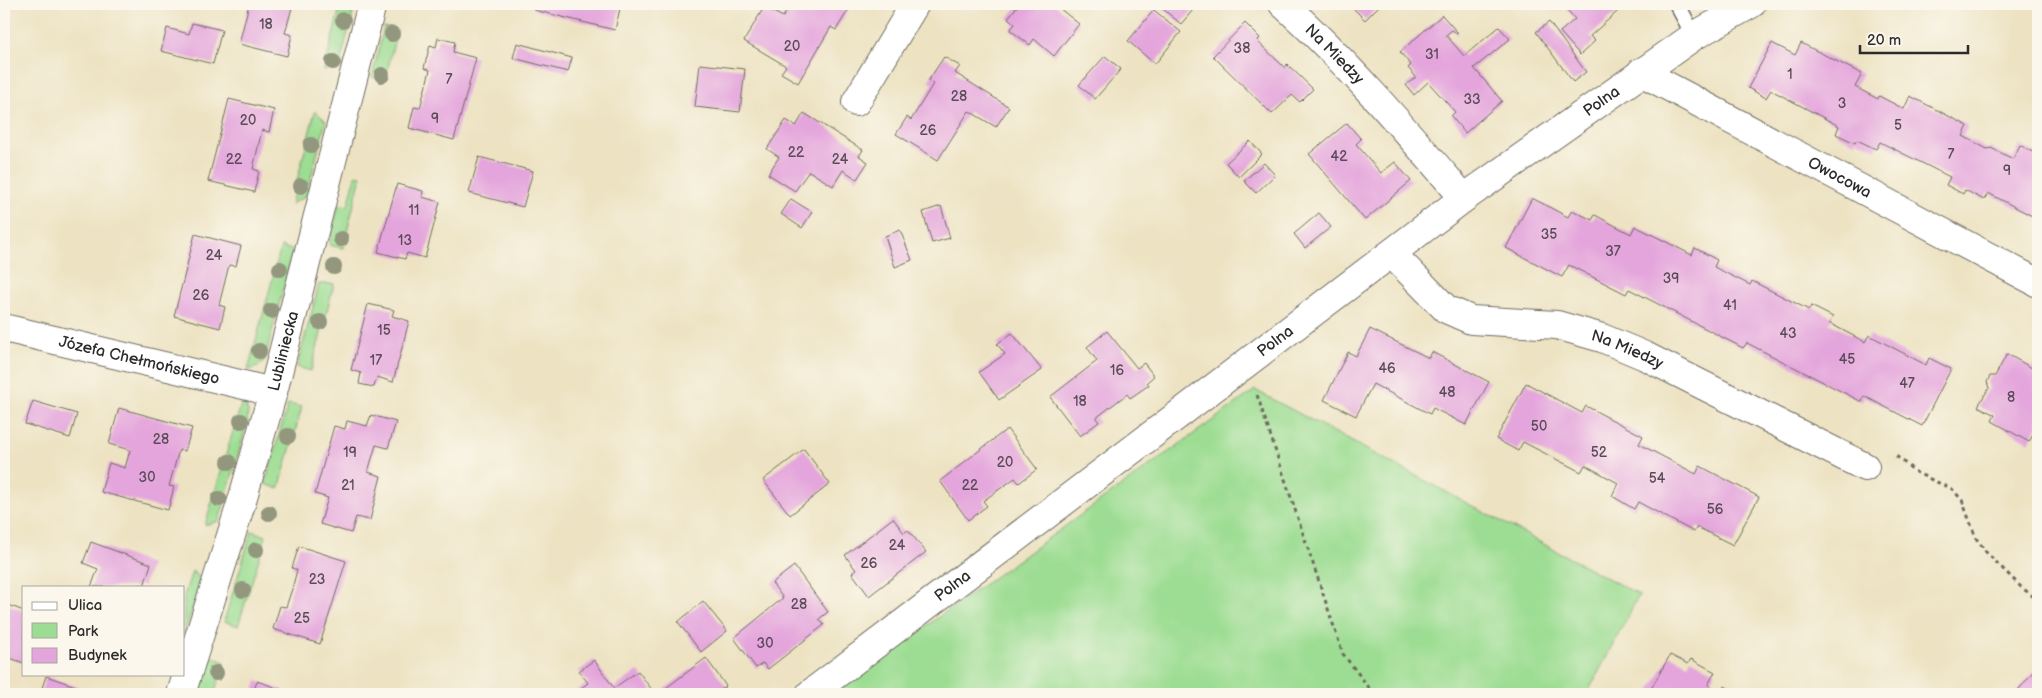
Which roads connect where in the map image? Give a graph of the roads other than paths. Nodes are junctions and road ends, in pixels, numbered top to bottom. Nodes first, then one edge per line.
1 (372, 4) edge
2 (915, 4) edge
3 (1283, 4) edge
4 (1677, 4) edge
5 (1751, 4) edge
6 (1694, 36) junction
7 (1641, 72) junction
8 (856, 102) dead end
9 (1464, 198) junction
10 (1392, 254) junction
11 (2038, 283) edge
12 (4, 328) edge
13 (273, 392) junction
14 (1865, 467) dead end
15 (181, 694) edge
16 (810, 694) edge

1 - 13 street, Lubliniecka
2 - 8 street
3 - 9 street, Na Miedzy
4 - 6 lane
5 - 6 street, Polna
6 - 7 street, Polna
7 - 9 street, Polna
7 - 11 street, Owocowa
9 - 10 street, Polna
10 - 14 street, Na Miedzy
10 - 16 street, Polna
12 - 13 street, Józefa Chełmońskiego
13 - 15 street, Lubliniecka

